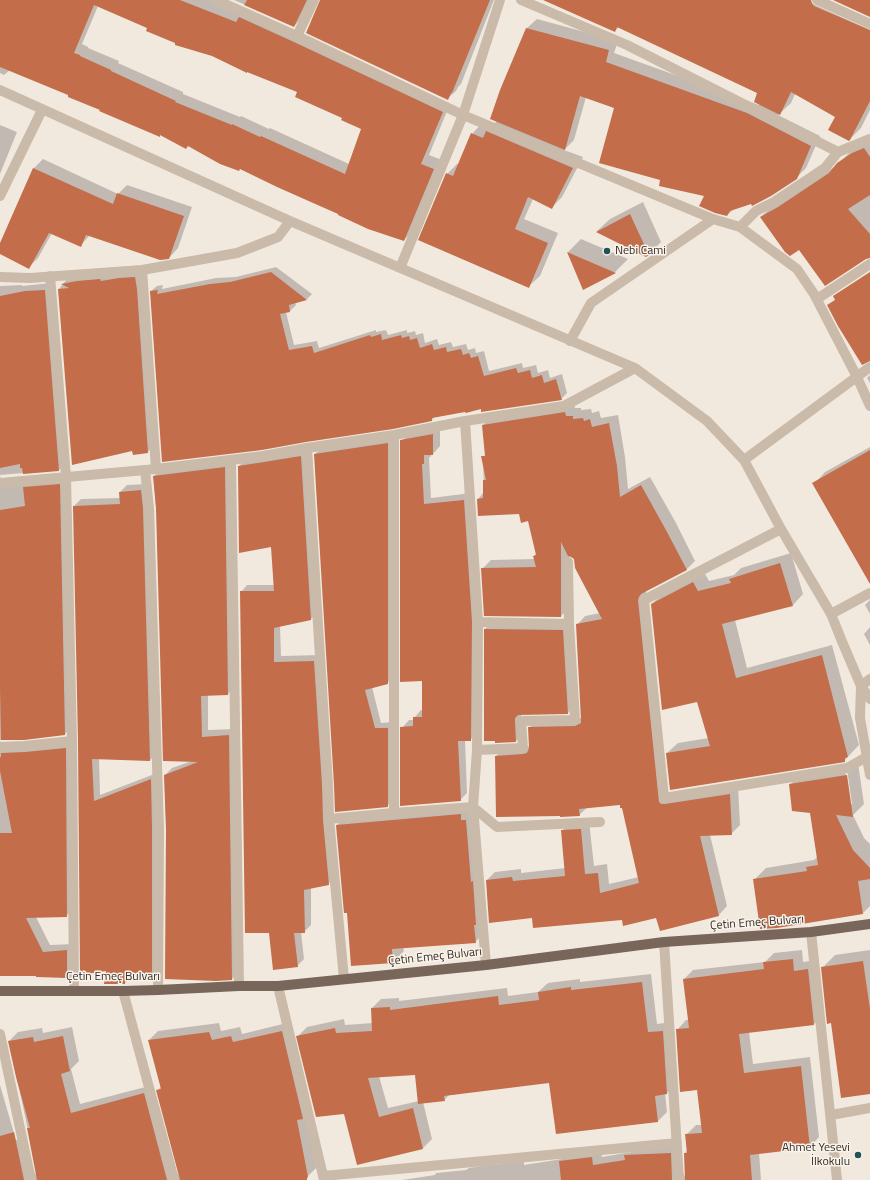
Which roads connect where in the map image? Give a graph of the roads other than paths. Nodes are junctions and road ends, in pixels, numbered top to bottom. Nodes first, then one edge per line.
1 (216, 0) edge
2 (314, 0) edge
3 (500, 0) edge
4 (521, 0) edge
5 (817, 0) edge
6 (870, 24) edge
7 (297, 36) junction
8 (0, 90) edge
9 (42, 110) junction
10 (463, 115) junction
11 (870, 138) edge
12 (838, 152) junction
13 (0, 196) edge
14 (713, 219) junction
15 (290, 221) junction
16 (740, 228) junction
17 (870, 264) edge
18 (400, 268) junction
19 (142, 270) junction
20 (50, 276) junction
21 (0, 277) edge
22 (817, 299) junction
23 (570, 341) junction
24 (870, 367) edge
25 (635, 368) junction
26 (857, 377) junction
27 (870, 406) edge
28 (465, 421) junction
29 (394, 436) junction
30 (307, 448) junction
31 (231, 460) junction
32 (744, 460) junction
33 (156, 469) junction
34 (145, 470) junction
35 (66, 477) junction
36 (0, 483) edge
37 (781, 529) junction
38 (568, 562) dead end
39 (870, 593) edge
40 (831, 614) junction
41 (478, 622) junction
42 (569, 624) junction
43 (870, 679) edge
44 (861, 686) junction
45 (870, 699) edge
46 (72, 741) junction
47 (0, 747) edge
48 (477, 750) junction
49 (868, 757) edge
50 (870, 775) edge
51 (473, 808) junction
52 (394, 813) junction
53 (329, 819) junction
54 (600, 822) dead end
55 (870, 924) edge
56 (811, 932) junction
57 (664, 942) junction
58 (486, 965) junction
59 (344, 979) junction
60 (239, 986) junction
61 (278, 986) junction
62 (158, 990) junction
63 (0, 991) edge
64 (74, 991) junction
65 (123, 991) junction
66 (0, 1034) edge
67 (870, 1108) edge
68 (831, 1115) junction
69 (677, 1143) junction
70 (324, 1178) edge
71 (31, 1180) edge
72 (174, 1180) edge
73 (679, 1180) edge
74 (837, 1180) edge

1 - 7 street
2 - 7 street
3 - 10 street
4 - 12 street
5 - 6 street
7 - 10 street
8 - 9 street
9 - 13 street
9 - 15 street
10 - 14 street
10 - 18 street
11 - 12 street
12 - 16 street
14 - 16 street
14 - 23 street
15 - 18 street
15 - 19 street
16 - 22 street
17 - 22 street
18 - 23 street
19 - 20 street
19 - 33 street
20 - 21 street
20 - 35 street
22 - 26 street
23 - 25 street
24 - 26 street
25 - 28 street
25 - 32 street
26 - 27 street
26 - 32 street
28 - 29 street
28 - 41 street
29 - 30 street
29 - 52 street
30 - 31 street
30 - 53 street
31 - 33 street
31 - 60 street
32 - 37 street
33 - 34 street
34 - 35 street
34 - 62 street
35 - 36 street
35 - 46 street
37 - 40 street
37 - 49 street
38 - 42 street
39 - 40 street
40 - 44 street
41 - 42 street
41 - 48 street
42 - 48 street
43 - 44 street
44 - 45 street
44 - 49 street
46 - 47 street
46 - 64 street
48 - 51 street
49 - 50 street
51 - 52 street
51 - 54 street
51 - 58 street
52 - 53 street
53 - 59 street
55 - 56 main road, Çetin Emeç Bulvarı
56 - 57 main road, Çetin Emeç Bulvarı
56 - 68 street
57 - 58 main road, Çetin Emeç Bulvarı
57 - 69 street
58 - 59 main road, Çetin Emeç Bulvarı
59 - 61 main road, Çetin Emeç Bulvarı
60 - 61 main road, Çetin Emeç Bulvarı
60 - 62 main road, Çetin Emeç Bulvarı
61 - 70 street
62 - 65 main road, Çetin Emeç Bulvarı
63 - 64 main road, Çetin Emeç Bulvarı
64 - 65 main road, Çetin Emeç Bulvarı
65 - 72 street
66 - 71 street
67 - 68 street
68 - 74 street
69 - 70 street
69 - 73 street

